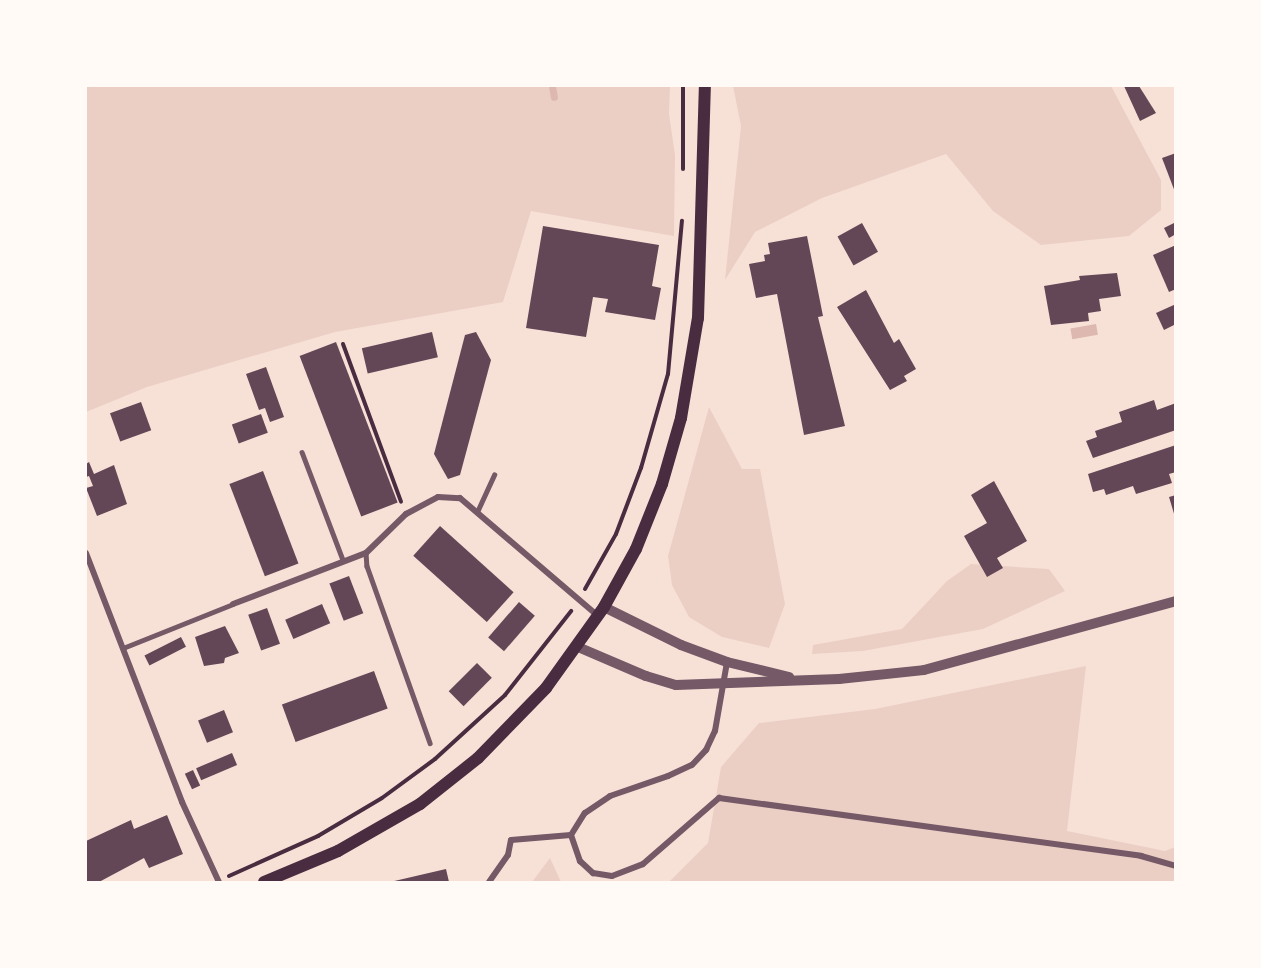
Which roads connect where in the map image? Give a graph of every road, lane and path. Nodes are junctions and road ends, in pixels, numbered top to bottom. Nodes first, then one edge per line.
1 (683, 86) edge
2 (705, 86) edge
3 (683, 180) dead end
4 (682, 213) dead end
5 (343, 344) dead end
6 (302, 452) dead end
7 (494, 475) dead end
8 (477, 512) junction
9 (406, 514) junction
10 (86, 553) edge
11 (366, 553) junction
12 (343, 560) junction
13 (578, 601) junction
14 (1176, 601) edge
15 (232, 604) joint
16 (601, 612) junction
17 (578, 647) junction
18 (123, 648) junction
19 (727, 662) junction
20 (798, 679) junction
21 (724, 686) junction
22 (430, 743) dead end
23 (571, 835) junction
24 (1176, 866) edge
25 (219, 882) edge
26 (264, 882) edge
27 (489, 882) edge

1 - 3 path
2 - 16 main road
4 - 13 path
5 - 9 path
6 - 12 lane
7 - 8 lane
8 - 9 street
8 - 13 street
9 - 11 street
10 - 18 street
11 - 12 street
11 - 22 lane
12 - 15 street
13 - 16 street
13 - 25 path
14 - 20 street
15 - 18 lane
16 - 17 main road
16 - 19 street
17 - 21 street
17 - 26 main road
18 - 25 street
19 - 20 street
19 - 21 street
20 - 21 street
21 - 23 street
23 - 24 street
23 - 27 street

